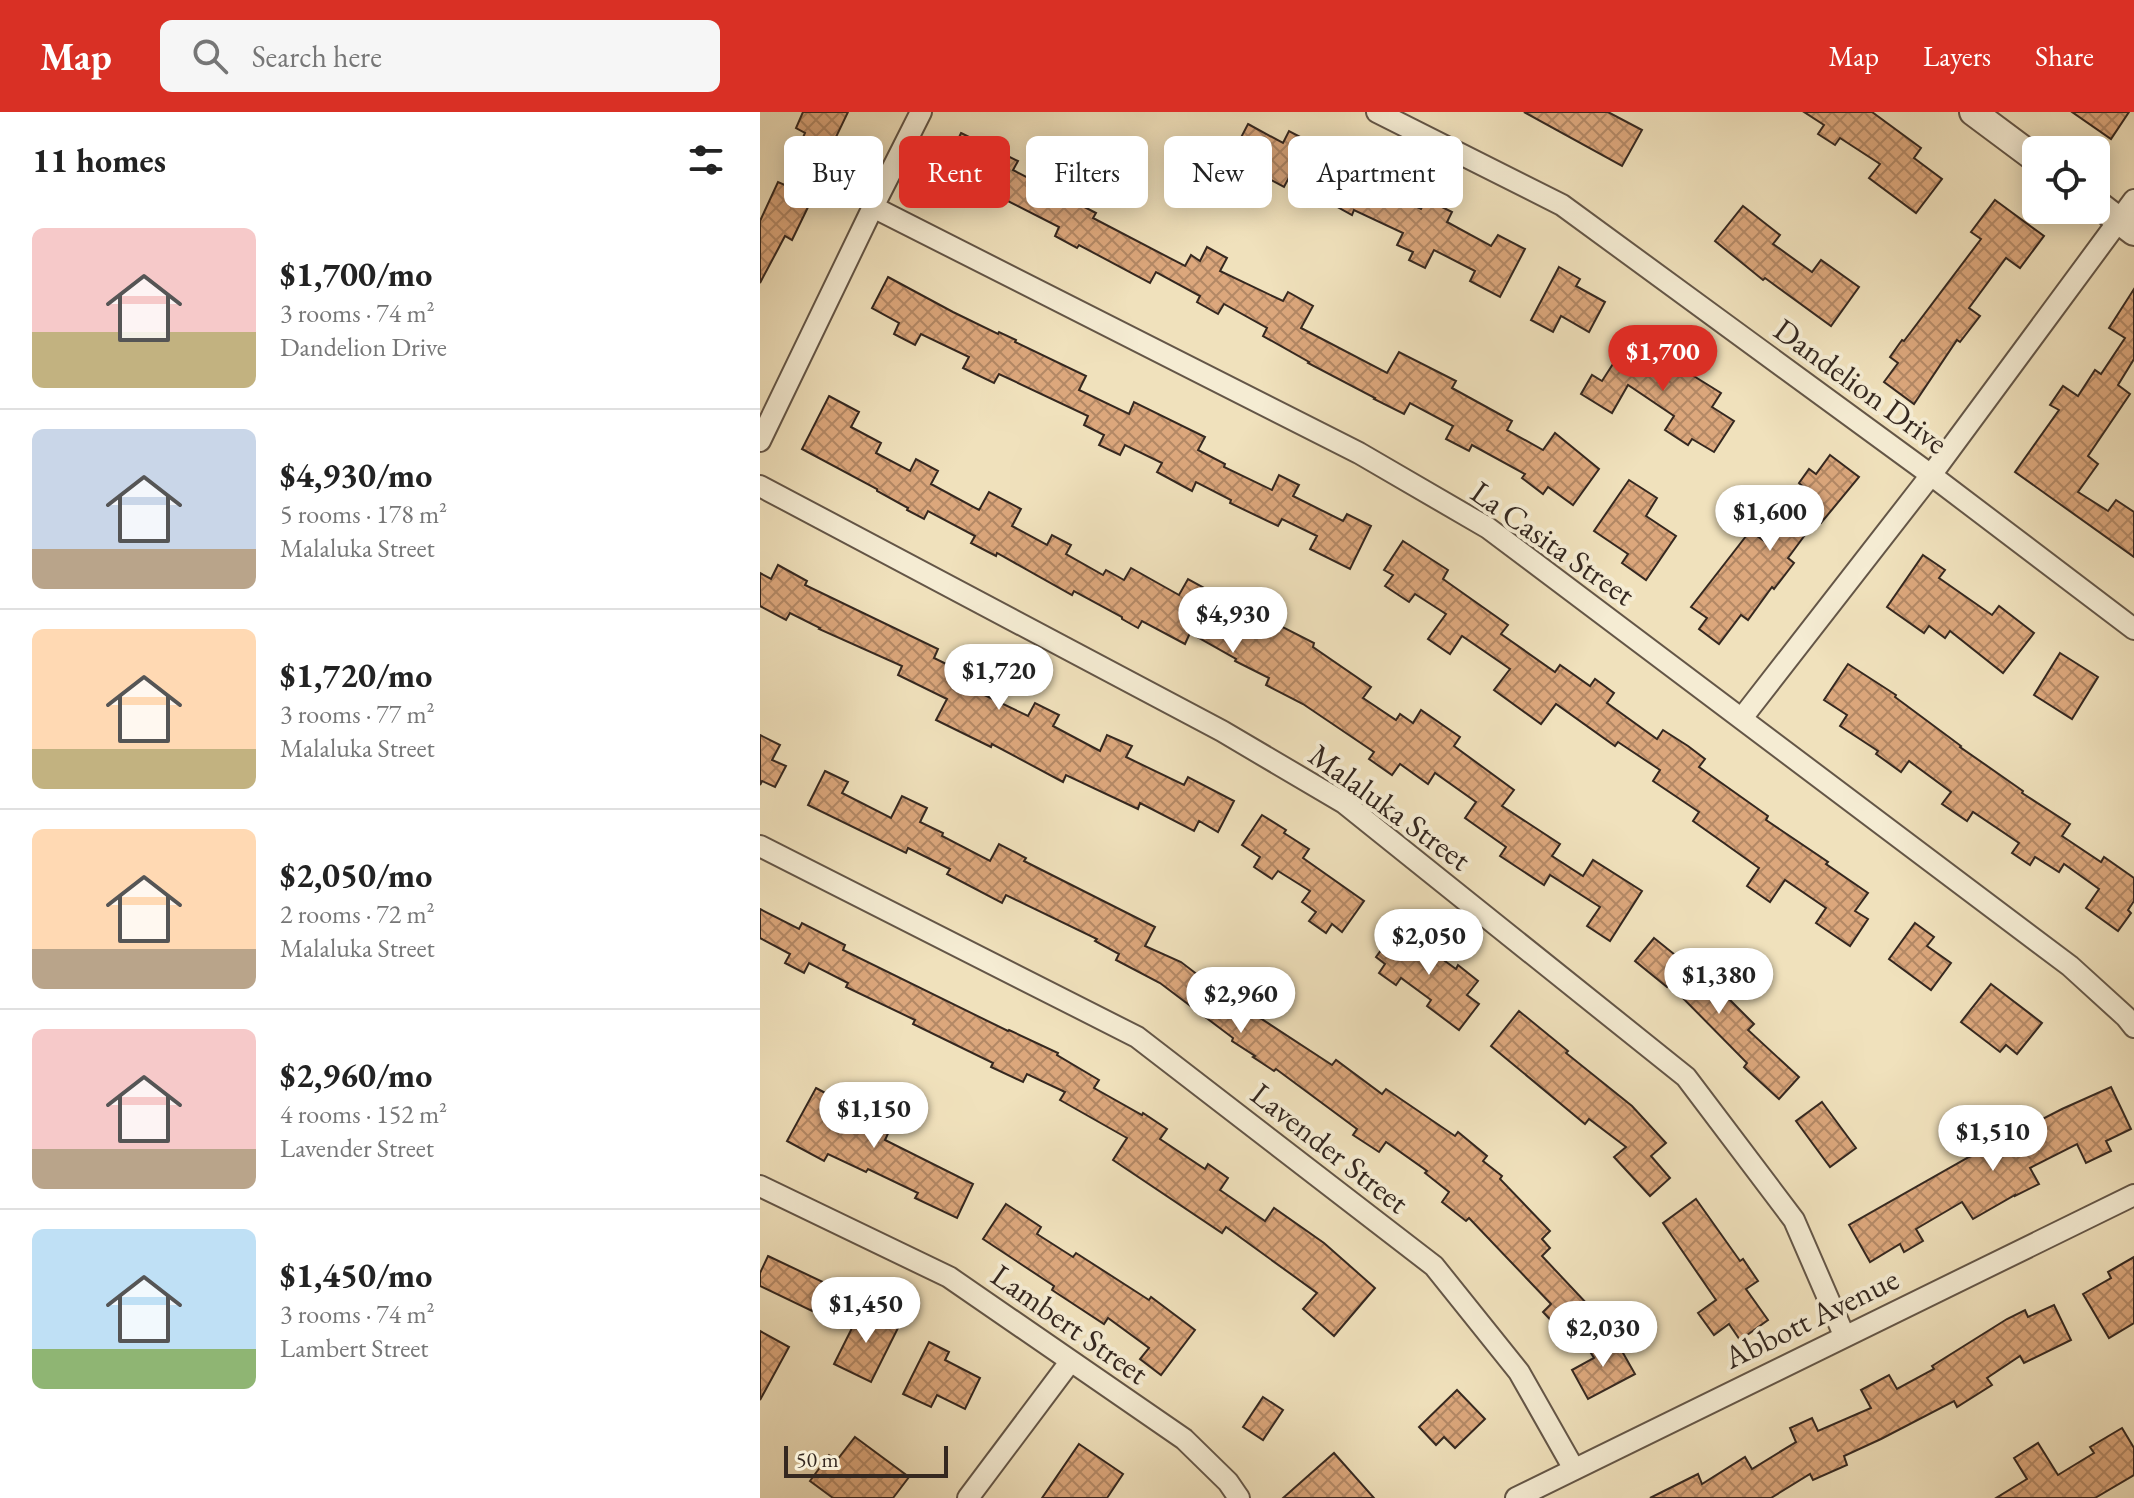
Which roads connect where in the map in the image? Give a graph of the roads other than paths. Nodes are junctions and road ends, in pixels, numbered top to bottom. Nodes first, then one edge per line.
1 (921, 112) edge
2 (1377, 112) edge
3 (1973, 112) edge
4 (2022, 149) edge
5 (883, 187) edge
6 (873, 208) edge
7 (875, 208) edge
8 (2110, 209) edge
9 (2129, 217) edge
10 (760, 441) edge
11 (1931, 475) junction
12 (760, 486) edge
13 (2134, 629) edge
14 (1742, 718) junction
15 (760, 846) edge
16 (2134, 1027) edge
17 (760, 1186) edge
18 (2134, 1195) edge
19 (1844, 1335) junction
20 (1070, 1362) junction
21 (1574, 1469) junction
22 (968, 1498) edge
23 (1239, 1498) edge
24 (1516, 1498) edge

1 - 5 street
2 - 11 street, Dandelion Drive
3 - 4 street
6 - 10 street
7 - 14 street, La Casita Street
8 - 9 street
9 - 11 street
11 - 13 street, Dandelion Drive
11 - 14 street
12 - 19 street, Malaluka Street
14 - 16 street, La Casita Street
15 - 21 street, Lavender Street
17 - 20 street, Lambert Street
18 - 19 street, Abbott Avenue
19 - 21 street, Abbott Avenue
20 - 22 street
20 - 23 street, Lambert Street
21 - 24 street, Abbott Avenue

